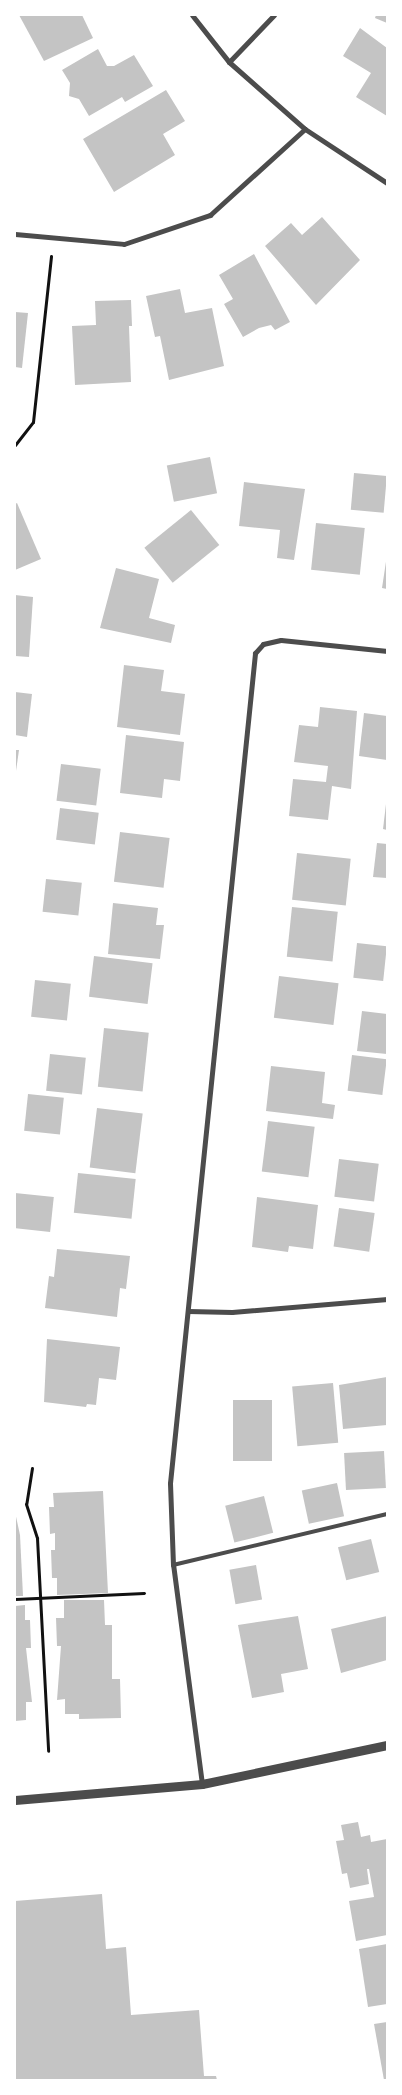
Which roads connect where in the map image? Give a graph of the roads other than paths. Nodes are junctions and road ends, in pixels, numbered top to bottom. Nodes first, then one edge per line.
1 (192, 15) edge
2 (274, 15) edge
3 (229, 62) junction
4 (304, 129) junction
5 (387, 183) edge
6 (15, 234) edge
7 (387, 651) edge
8 (387, 1299) edge
9 (188, 1311) junction
10 (387, 1514) edge
11 (173, 1565) junction
12 (387, 1745) edge
13 (202, 1784) junction
14 (15, 1800) edge

1 - 3 street
2 - 3 street
3 - 4 street
4 - 5 street
4 - 6 street
7 - 9 street
8 - 9 street
9 - 11 street
10 - 11 lane
11 - 13 street
12 - 13 street
13 - 14 street

